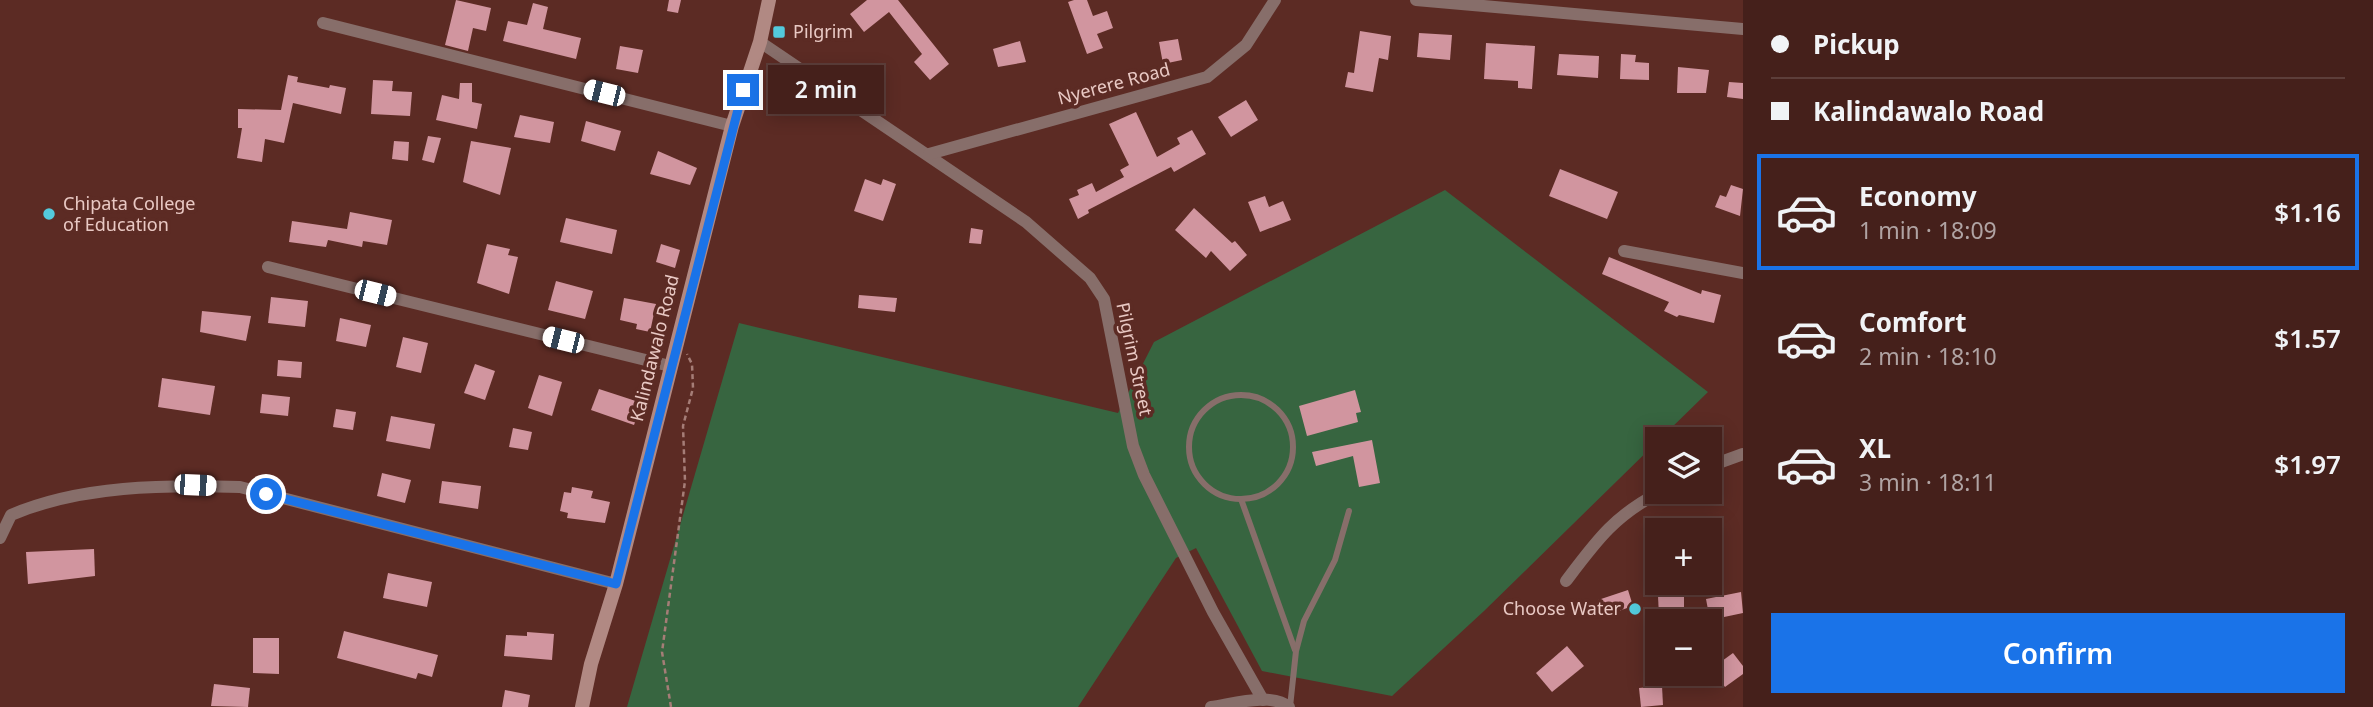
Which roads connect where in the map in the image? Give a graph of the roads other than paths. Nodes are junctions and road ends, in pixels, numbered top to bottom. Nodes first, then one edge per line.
1 (769, 0) edge
2 (1275, 0) edge
3 (1416, 0) edge
4 (323, 23) dead end
5 (1743, 29) edge
6 (760, 42) junction
7 (732, 126) junction
8 (929, 154) junction
9 (1624, 251) dead end
10 (268, 267) dead end
11 (1743, 273) edge
12 (670, 366) junction
13 (1743, 454) edge
14 (1722, 462) edge
15 (1241, 499) junction
16 (1645, 500) edge
17 (1349, 512) dead end
18 (0, 538) edge
19 (1566, 581) dead end
20 (616, 584) junction
21 (1296, 652) junction
22 (1263, 700) junction
23 (582, 707) edge
24 (1211, 707) edge
25 (1290, 707) edge

1 - 6 street, Kalindawalo Road
2 - 8 street, Nyerere Road
3 - 5 street
4 - 7 street
6 - 7 street, Kalindawalo Road
6 - 8 street, Pilgrim Street
7 - 12 street, Kalindawalo Road
8 - 22 street, Pilgrim Street
9 - 11 street
10 - 12 street
12 - 20 street, Kalindawalo Road
13 - 14 street
15 - 15 lane
15 - 21 lane
16 - 19 street
17 - 21 lane
18 - 20 street
20 - 23 street, Kalindawalo Road
21 - 25 lane
22 - 24 street
22 - 25 street

